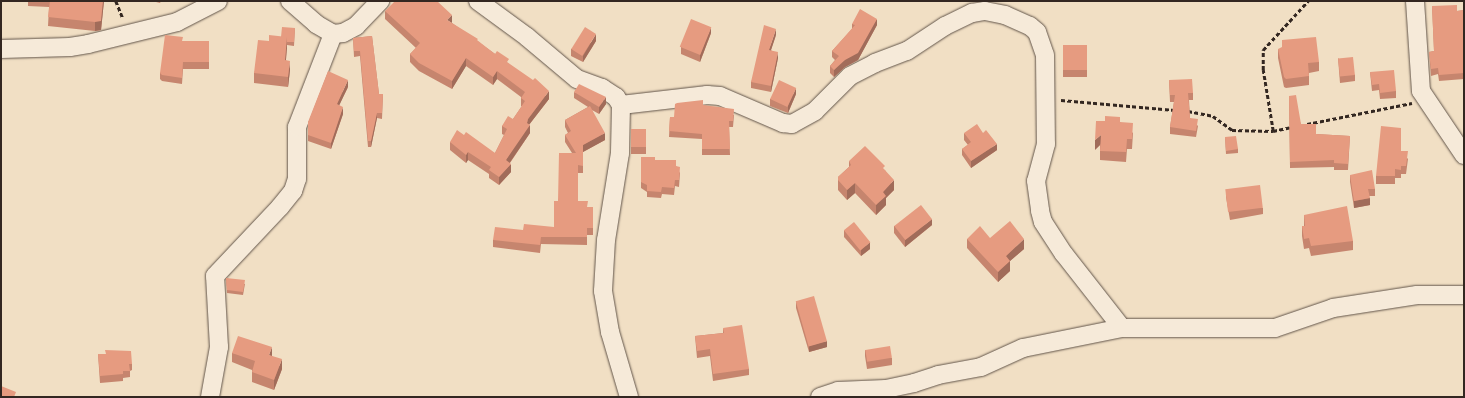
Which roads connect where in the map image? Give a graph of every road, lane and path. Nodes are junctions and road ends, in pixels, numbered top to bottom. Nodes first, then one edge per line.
1 (218, 1) edge
2 (290, 1) edge
3 (380, 1) edge
4 (478, 1) edge
5 (1308, 1) edge
6 (1415, 1) edge
7 (333, 34) junction
8 (1, 49) edge
9 (1044, 99) junction
10 (1424, 99) junction
11 (621, 105) junction
12 (1302, 125) edge
13 (1293, 127) edge
14 (1273, 131) junction
15 (1464, 155) edge
16 (1464, 295) edge
17 (1122, 328) junction
18 (210, 397) edge
19 (629, 397) edge
20 (820, 397) edge

1 - 8 street
2 - 7 street
3 - 7 street
4 - 11 street
5 - 14 path
6 - 10 street
7 - 18 street
9 - 11 street
9 - 14 path
9 - 17 street
10 - 12 path
10 - 15 street
11 - 19 street
13 - 14 path
16 - 17 street
17 - 20 street

